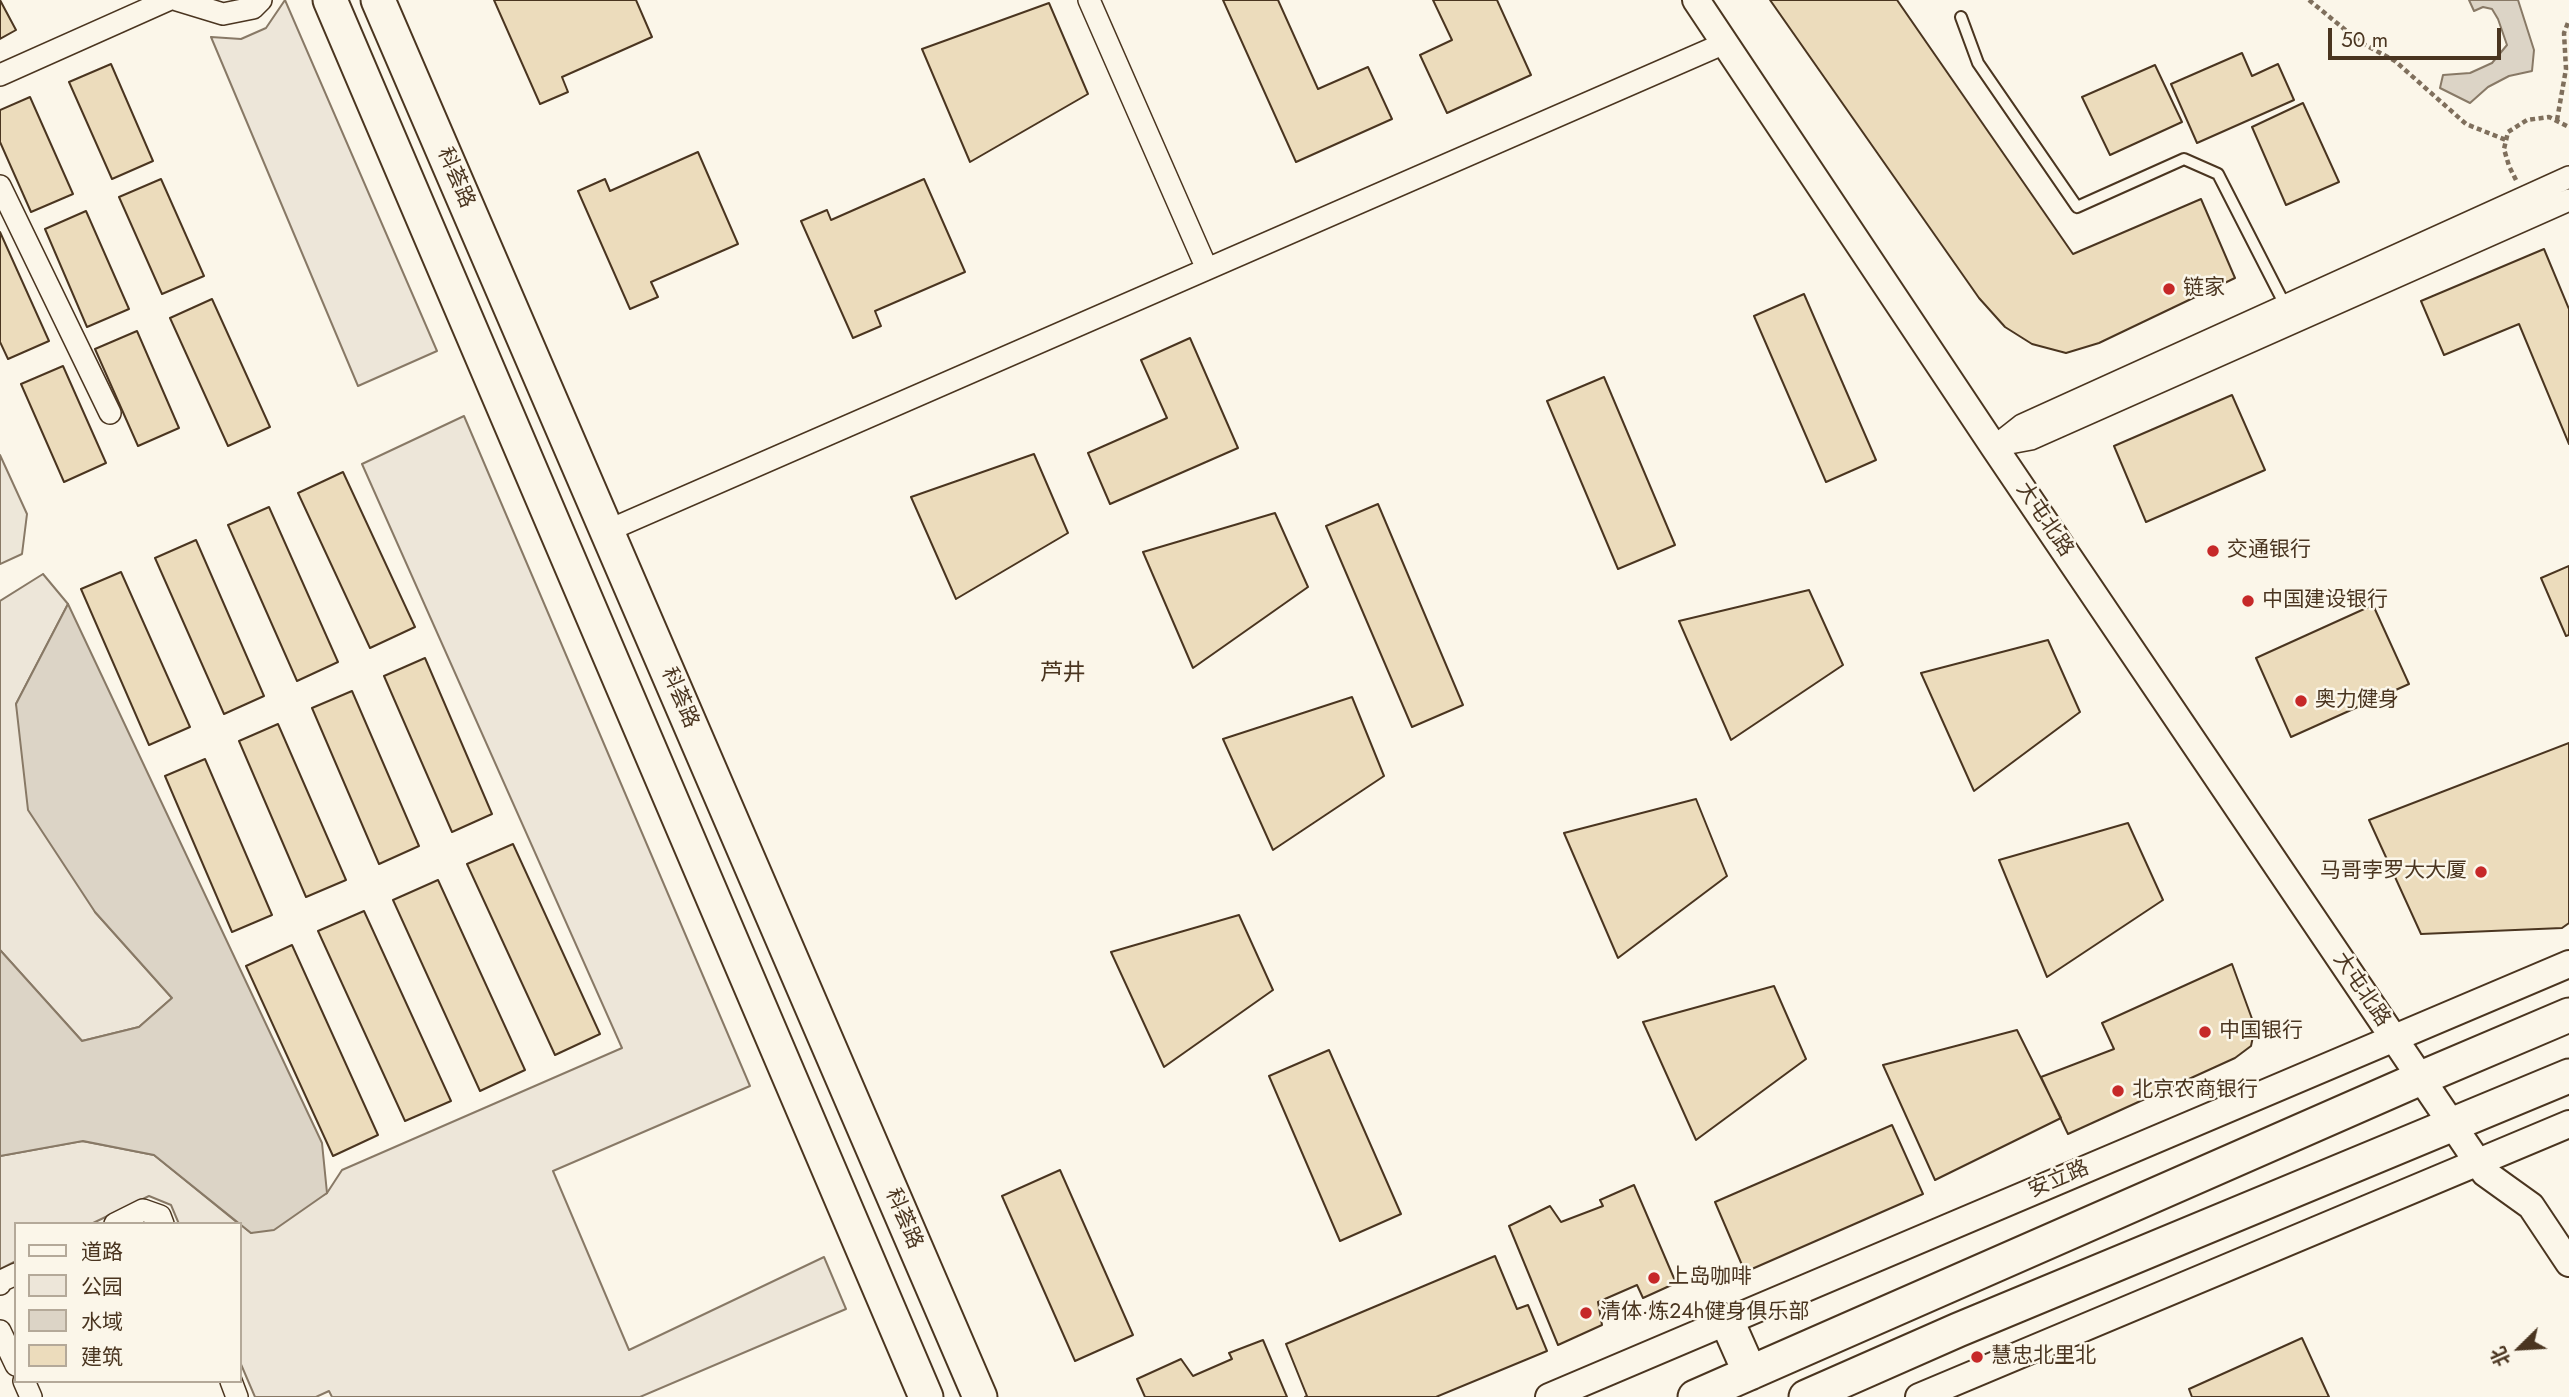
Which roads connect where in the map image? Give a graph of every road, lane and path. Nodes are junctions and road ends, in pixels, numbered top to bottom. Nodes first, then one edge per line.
1 (168, 0) edge
2 (177, 0) edge
3 (261, 0) edge
4 (330, 0) edge
5 (379, 0) edge
6 (1089, 0) edge
7 (1696, 0) edge
8 (2309, 0) edge
9 (1961, 17) dead end
10 (2569, 20) edge
11 (1725, 43) junction
12 (0, 75) edge
13 (2557, 120) junction
14 (2569, 127) edge
15 (2506, 141) junction
16 (2569, 177) edge
17 (0, 186) edge
18 (2525, 197) junction
19 (2569, 200) edge
20 (1207, 269) junction
21 (2290, 314) junction
22 (110, 413) dead end
23 (1994, 447) junction
24 (607, 531) junction
25 (2569, 964) edge
26 (2569, 1015) edge
27 (2394, 1038) junction
28 (2569, 1076) edge
29 (2421, 1078) junction
30 (2569, 1124) edge
31 (2453, 1126) junction
32 (2477, 1162) junction
33 (119, 1222) edge
34 (162, 1222) edge
35 (2569, 1263) edge
36 (14, 1275) edge
37 (0, 1284) edge
38 (1727, 1321) junction
39 (0, 1331) edge
40 (14, 1361) edge
41 (1750, 1373) junction
42 (926, 1397) edge
43 (980, 1397) edge
44 (1549, 1397) edge
45 (1695, 1397) edge
46 (1806, 1397) edge
47 (1919, 1397) edge

1 - 12 street
2 - 3 street
4 - 42 main road
5 - 24 main road, 科荟路
6 - 20 street
7 - 11 street, 大屯北路
8 - 15 path
9 - 21 lane
10 - 13 path
11 - 20 street
11 - 23 street, 大屯北路
13 - 14 path
13 - 15 path
15 - 18 path
16 - 18 street
17 - 22 street
18 - 21 street
19 - 21 street
20 - 24 street
21 - 23 street
23 - 27 street, 大屯北路
24 - 43 main road, 科荟路
25 - 27 street, 安立路
26 - 29 main road
27 - 29 street, 大屯北路
27 - 38 street, 安立路
28 - 31 main road
29 - 31 street
29 - 41 main road
30 - 32 street
31 - 32 street
31 - 46 main road
32 - 35 street
32 - 47 street
33 - 34 street
36 - 37 street
38 - 41 main road
38 - 44 street, 安立路
39 - 40 street
41 - 45 main road

